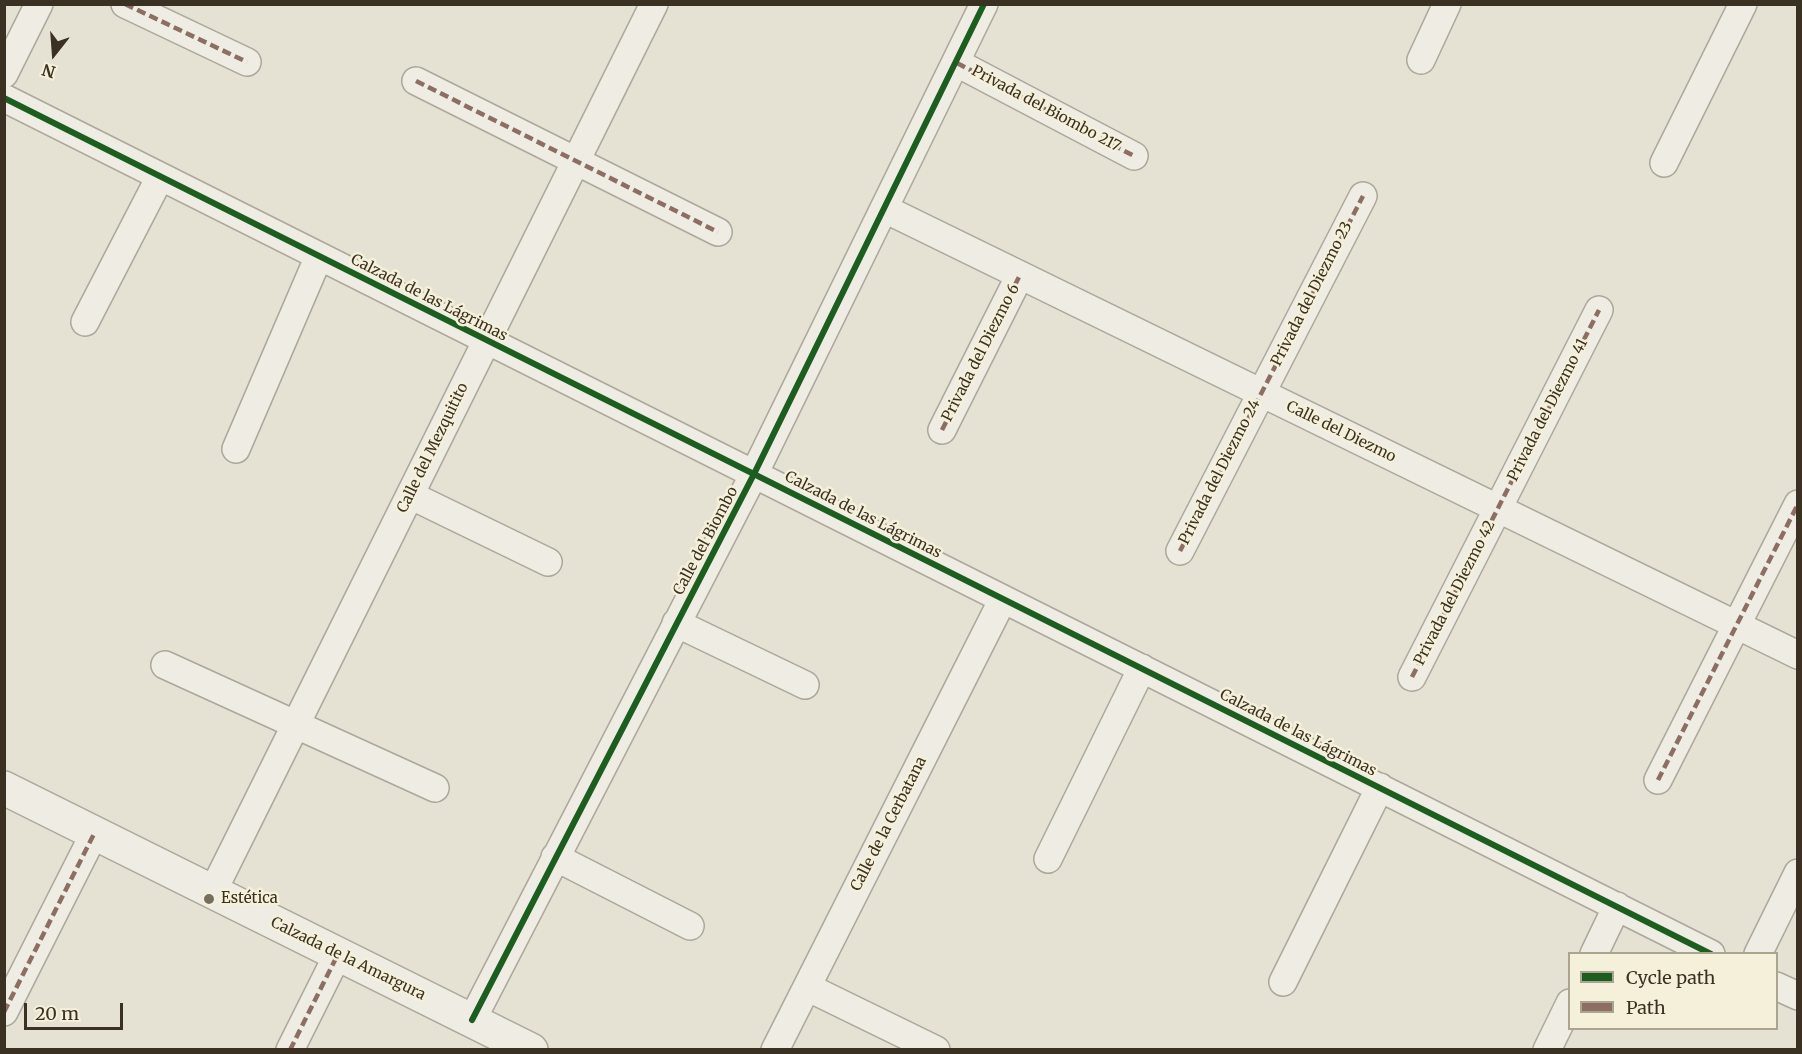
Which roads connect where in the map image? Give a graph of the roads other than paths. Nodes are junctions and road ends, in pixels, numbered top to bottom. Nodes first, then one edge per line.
1 (39, 4) edge
2 (125, 4) edge
3 (654, 4) edge
4 (984, 4) edge
5 (1446, 4) edge
6 (1743, 4) edge
7 (1420, 60) dead end
8 (246, 62) dead end
9 (957, 63) junction
10 (4, 74) edge
11 (416, 81) dead end
12 (4, 99) edge
13 (1134, 156) dead end
14 (576, 160) junction
15 (1664, 163) dead end
16 (160, 177) junction
17 (1363, 196) dead end
18 (885, 209) junction
19 (718, 232) dead end
20 (319, 256) junction
21 (1020, 275) junction
22 (1599, 310) dead end
23 (85, 322) dead end
24 (487, 340) junction
25 (1261, 393) junction
26 (942, 430) dead end
27 (236, 449) dead end
28 (754, 474) junction
29 (410, 495) junction
30 (1797, 504) edge
31 (1498, 509) junction
32 (1180, 551) dead end
33 (548, 562) dead end
34 (1003, 599) junction
35 (676, 623) junction
36 (1736, 625) junction
37 (1797, 655) edge
38 (165, 665) dead end
39 (1142, 668) junction
40 (1412, 677) dead end
41 (805, 685) dead end
42 (296, 725) junction
43 (1658, 780) dead end
44 (1380, 787) junction
45 (4, 788) edge
46 (435, 788) dead end
47 (95, 832) junction
48 (555, 857) junction
49 (1048, 859) dead end
50 (1797, 873) edge
51 (213, 891) junction
52 (1617, 906) junction
53 (690, 926) dead end
54 (1595, 952) edge
55 (1707, 952) edge
56 (1759, 952) edge
57 (338, 954) junction
58 (1284, 982) dead end
59 (807, 987) junction
60 (1778, 987) edge
61 (1797, 996) edge
62 (1568, 1005) edge
63 (4, 1012) edge
64 (472, 1020) junction
65 (290, 1050) edge
66 (531, 1050) edge
67 (775, 1050) edge
68 (936, 1050) edge
69 (1547, 1050) edge

1 - 10 street
2 - 8 street
3 - 14 street, Calle del Mezquitito
4 - 9 street, Calle del Biombo
5 - 7 street
6 - 15 street
9 - 13 street, Privada del Biombo 217
9 - 18 street, Calle del Biombo
11 - 14 street
12 - 16 street, Calzada de las Lágrimas
14 - 19 street
14 - 24 street, Calle del Mezquitito
16 - 20 street, Calzada de las Lágrimas
16 - 23 street
17 - 25 street, Privada del Diezmo 23
18 - 21 street, Calle del Diezmo
18 - 28 street, Calle del Biombo
20 - 24 street, Calzada de las Lágrimas
20 - 27 street
21 - 25 street, Calle del Diezmo
21 - 26 street, Privada del Diezmo 6
22 - 31 street, Privada del Diezmo 41
24 - 28 street, Calzada de las Lágrimas
24 - 29 street, Calle del Mezquitito
25 - 31 street, Calle del Diezmo
25 - 32 street, Privada del Diezmo 24
28 - 34 street, Calzada de las Lágrimas
28 - 35 street, Calle del Biombo
29 - 33 street
29 - 42 street, Calle del Mezquitito
30 - 36 street
31 - 36 street, Calle del Diezmo
31 - 40 street, Privada del Diezmo 42
34 - 39 street, Calzada de las Lágrimas
34 - 59 street, Calle de la Cerbatana
35 - 41 street
35 - 48 street, Calle del Biombo
36 - 37 street, Calle del Diezmo
36 - 43 street
38 - 42 street
39 - 44 street, Calzada de las Lágrimas
39 - 49 street
42 - 46 street
42 - 51 street, Calle del Mezquitito
44 - 52 street, Calzada de las Lágrimas
44 - 58 street
45 - 47 street, Calzada de la Amargura
47 - 51 street, Calzada de la Amargura
47 - 63 street
48 - 53 street
48 - 64 street, Calle del Biombo
50 - 56 street
51 - 57 street, Calzada de la Amargura
52 - 54 street
52 - 55 street, Calzada de las Lágrimas
57 - 64 street, Calzada de la Amargura
57 - 65 street
59 - 67 street, Calle de la Cerbatana
59 - 68 street
60 - 61 street
62 - 69 street
64 - 66 street, Calzada de la Amargura

